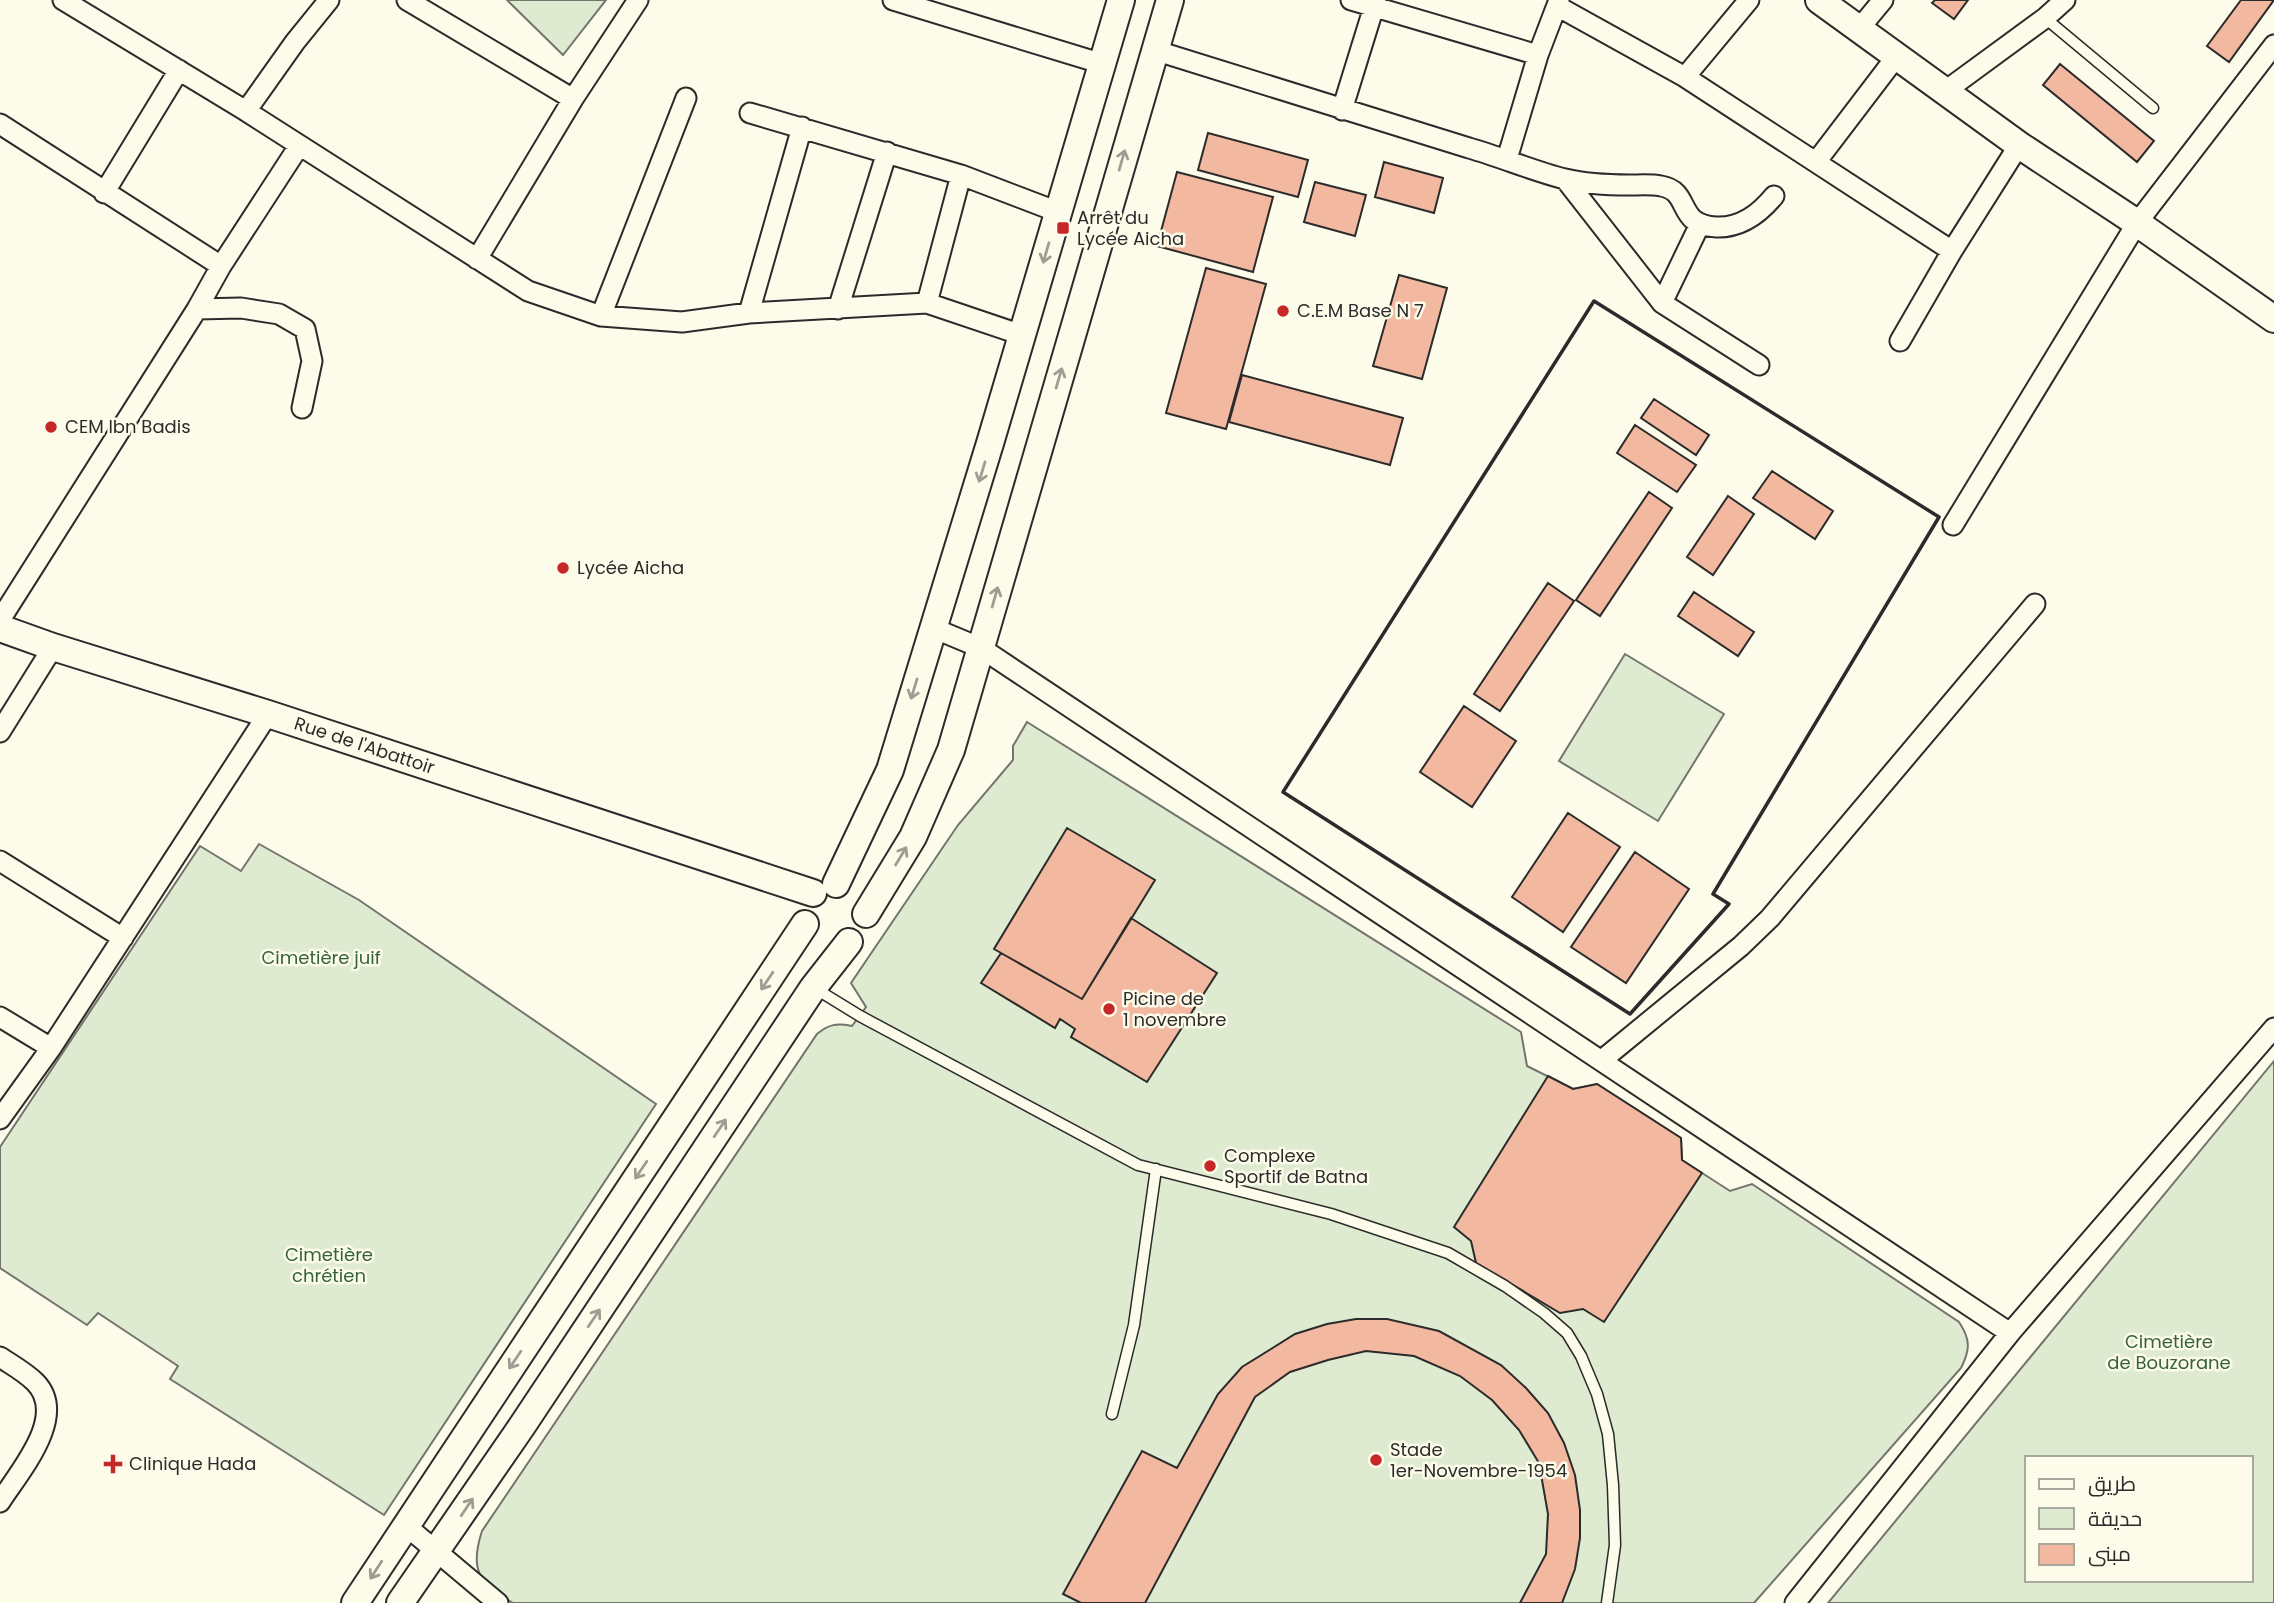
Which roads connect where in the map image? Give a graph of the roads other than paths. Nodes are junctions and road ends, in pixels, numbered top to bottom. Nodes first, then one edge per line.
1 (63, 0) edge
2 (329, 0) edge
3 (407, 0) edge
4 (638, 0) edge
5 (1121, 0) edge
6 (1170, 0) edge
7 (1351, 0) edge
8 (1749, 0) edge
9 (1819, 0) edge
10 (1883, 0) edge
11 (2064, 0) edge
12 (898, 1) edge
13 (1558, 3) edge
14 (1375, 4) edge
15 (2045, 18) junction
16 (1859, 29) junction
17 (2274, 45) edge
18 (1154, 50) junction
19 (1538, 55) junction
20 (1896, 57) junction
21 (1103, 64) junction
22 (179, 70) junction
23 (1685, 77) junction
24 (1944, 92) junction
25 (686, 98) dead end
26 (573, 99) junction
27 (2153, 108) dead end
28 (1342, 110) junction
29 (246, 111) junction
30 (750, 113) dead end
31 (0, 124) edge
32 (802, 127) junction
33 (2018, 145) junction
34 (299, 146) junction
35 (887, 152) junction
36 (1507, 159) junction
37 (1816, 162) junction
38 (961, 175) junction
39 (1565, 179) junction
40 (104, 193) junction
41 (1774, 196) dead end
42 (1058, 212) junction
43 (2137, 223) junction
44 (1700, 224) junction
45 (1952, 251) junction
46 (477, 259) junction
47 (221, 266) junction
48 (927, 303) junction
49 (1662, 303) junction
50 (197, 309) junction
51 (838, 309) junction
52 (2271, 312) edge
53 (749, 313) junction
54 (601, 316) junction
55 (1022, 335) junction
56 (1900, 341) dead end
57 (1759, 365) dead end
58 (302, 408) dead end
59 (1953, 525) dead end
60 (2035, 604) dead end
61 (0, 620) edge
62 (0, 628) edge
63 (933, 628) junction
64 (53, 647) junction
65 (981, 648) junction
66 (268, 714) junction
67 (0, 732) edge
68 (0, 861) edge
69 (824, 889) junction
70 (866, 914) junction
71 (805, 924) junction
72 (123, 938) junction
73 (849, 943) junction
74 (813, 988) junction
75 (0, 1017) edge
76 (2274, 1028) edge
77 (51, 1048) junction
78 (1602, 1060) junction
79 (0, 1119) edge
80 (1156, 1169) junction
81 (2010, 1333) junction
82 (0, 1357) edge
83 (1112, 1414) dead end
84 (0, 1502) edge
85 (405, 1525) junction
86 (436, 1552) junction
87 (355, 1603) edge
88 (400, 1603) edge
89 (498, 1603) edge
90 (1607, 1603) edge
91 (1795, 1603) edge

1 - 22 street
2 - 29 street
3 - 26 street
4 - 26 street
5 - 21 street
6 - 18 street
7 - 14 street
8 - 23 street
9 - 16 street
10 - 16 street
11 - 15 street
12 - 21 street
13 - 19 street
13 - 23 street
14 - 19 street
14 - 28 street
15 - 24 street
15 - 27 lane
16 - 20 street
17 - 43 street
18 - 28 street
65 -> 18 street
19 - 36 street
20 - 24 street
20 - 37 street
21 - 42 street
22 - 29 street
22 - 40 street
23 - 37 street
24 - 33 street
25 - 54 street
26 - 46 street
28 - 36 street
29 - 34 street
30 - 32 street
31 - 40 street
32 - 35 street
32 - 53 street
33 - 43 street
33 - 45 street
34 - 46 street
34 - 47 street
35 - 38 street
35 - 51 street
36 - 39 street
37 - 45 street
38 - 42 street
38 - 48 street
39 - 44 street
39 - 49 street
40 - 47 street
41 - 44 street
42 -> 55 street
43 - 52 street
43 - 59 street
44 - 49 street
45 - 56 street
46 - 54 street
47 - 50 street
48 - 51 street
48 - 55 street
49 - 57 street
50 - 58 street
50 - 61 street
51 - 53 street
53 - 54 street
55 -> 63 street
60 - 78 street
62 - 64 street, Rue de l'Abattoir
63 - 65 street
63 -> 69 street
64 - 66 street, Rue de l'Abattoir
64 - 67 street
70 -> 65 street
65 - 78 street
66 - 69 street, Rue de l'Abattoir
66 - 72 street
68 - 72 street
69 - 70 street
69 - 71 street
70 - 73 street
71 - 73 street
71 -> 85 street
72 - 77 street
73 - 74 street
74 - 80 lane
86 -> 74 street
75 - 77 street
76 - 81 street
77 - 79 street
78 - 81 street
80 - 83 lane
80 - 90 lane
81 - 91 street
82 - 84 street
85 - 86 street
85 -> 87 street
86 - 88 street
86 - 89 street

